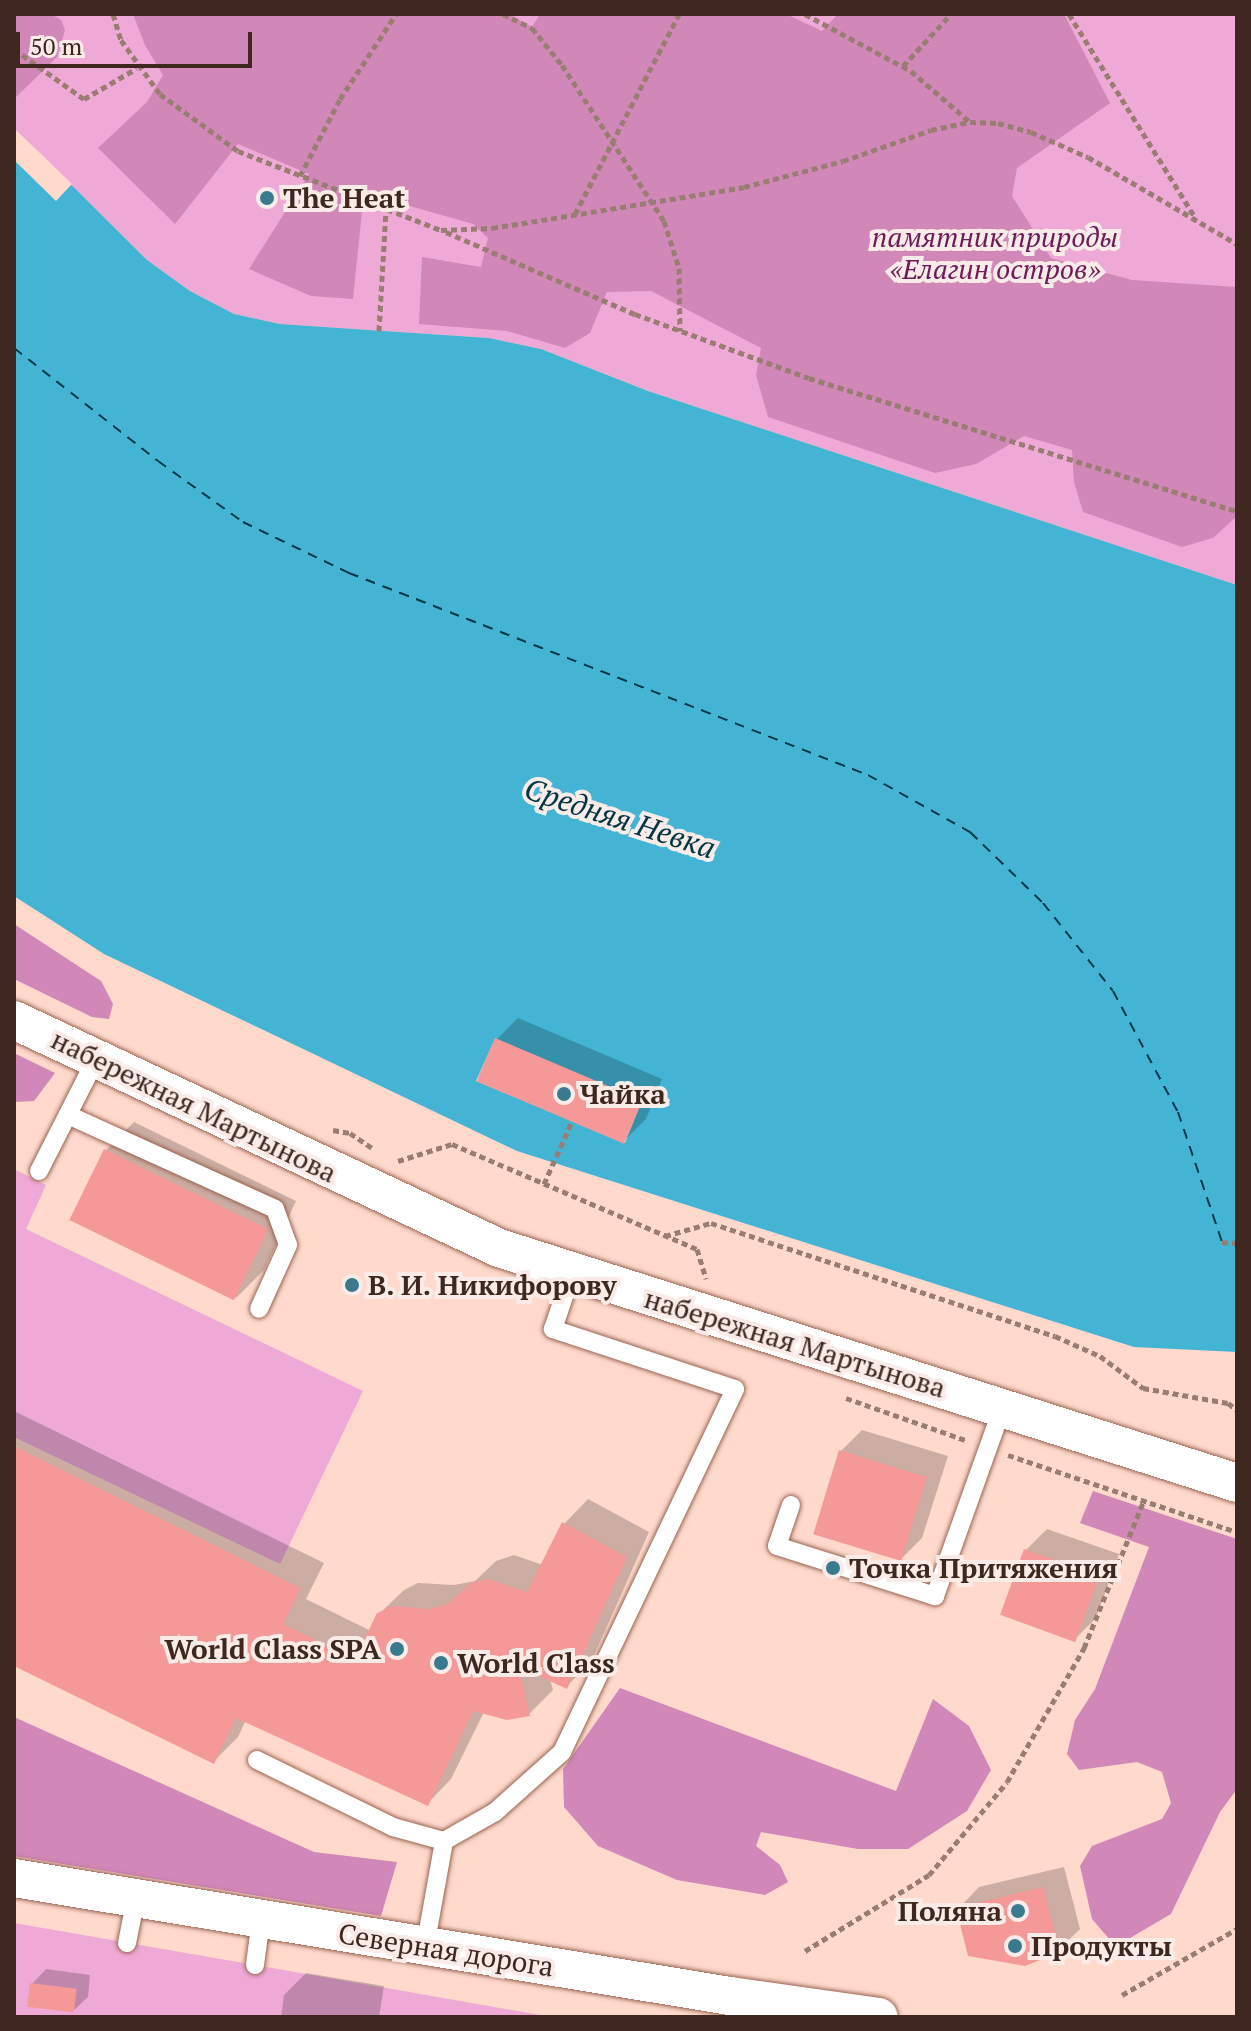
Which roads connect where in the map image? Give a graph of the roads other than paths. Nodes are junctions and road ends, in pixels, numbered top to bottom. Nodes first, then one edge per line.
1 (14, 1020) edge
2 (96, 1059) junction
3 (68, 1115) junction
4 (39, 1171) dead end
5 (572, 1273) junction
6 (259, 1309) dead end
7 (1002, 1409) junction
8 (1237, 1483) edge
9 (791, 1505) dead end
10 (257, 1760) dead end
11 (444, 1841) junction
12 (14, 1878) edge
13 (136, 1898) junction
14 (261, 1919) junction
15 (127, 1943) dead end
16 (425, 1947) junction
17 (255, 1965) dead end
18 (879, 2017) edge

1 - 2 street, набережная Мартынова
2 - 3 lane
2 - 5 street, набережная Мартынова
3 - 4 lane
3 - 6 lane
5 - 7 street, набережная Мартынова
5 - 11 lane
7 - 8 street, набережная Мартынова
7 - 9 lane
10 - 11 lane
11 - 16 lane
12 - 13 street, Северная дорога
13 - 14 street, Северная дорога
13 - 15 lane
14 - 16 street, Северная дорога
14 - 17 lane
16 - 18 street, Северная дорога

